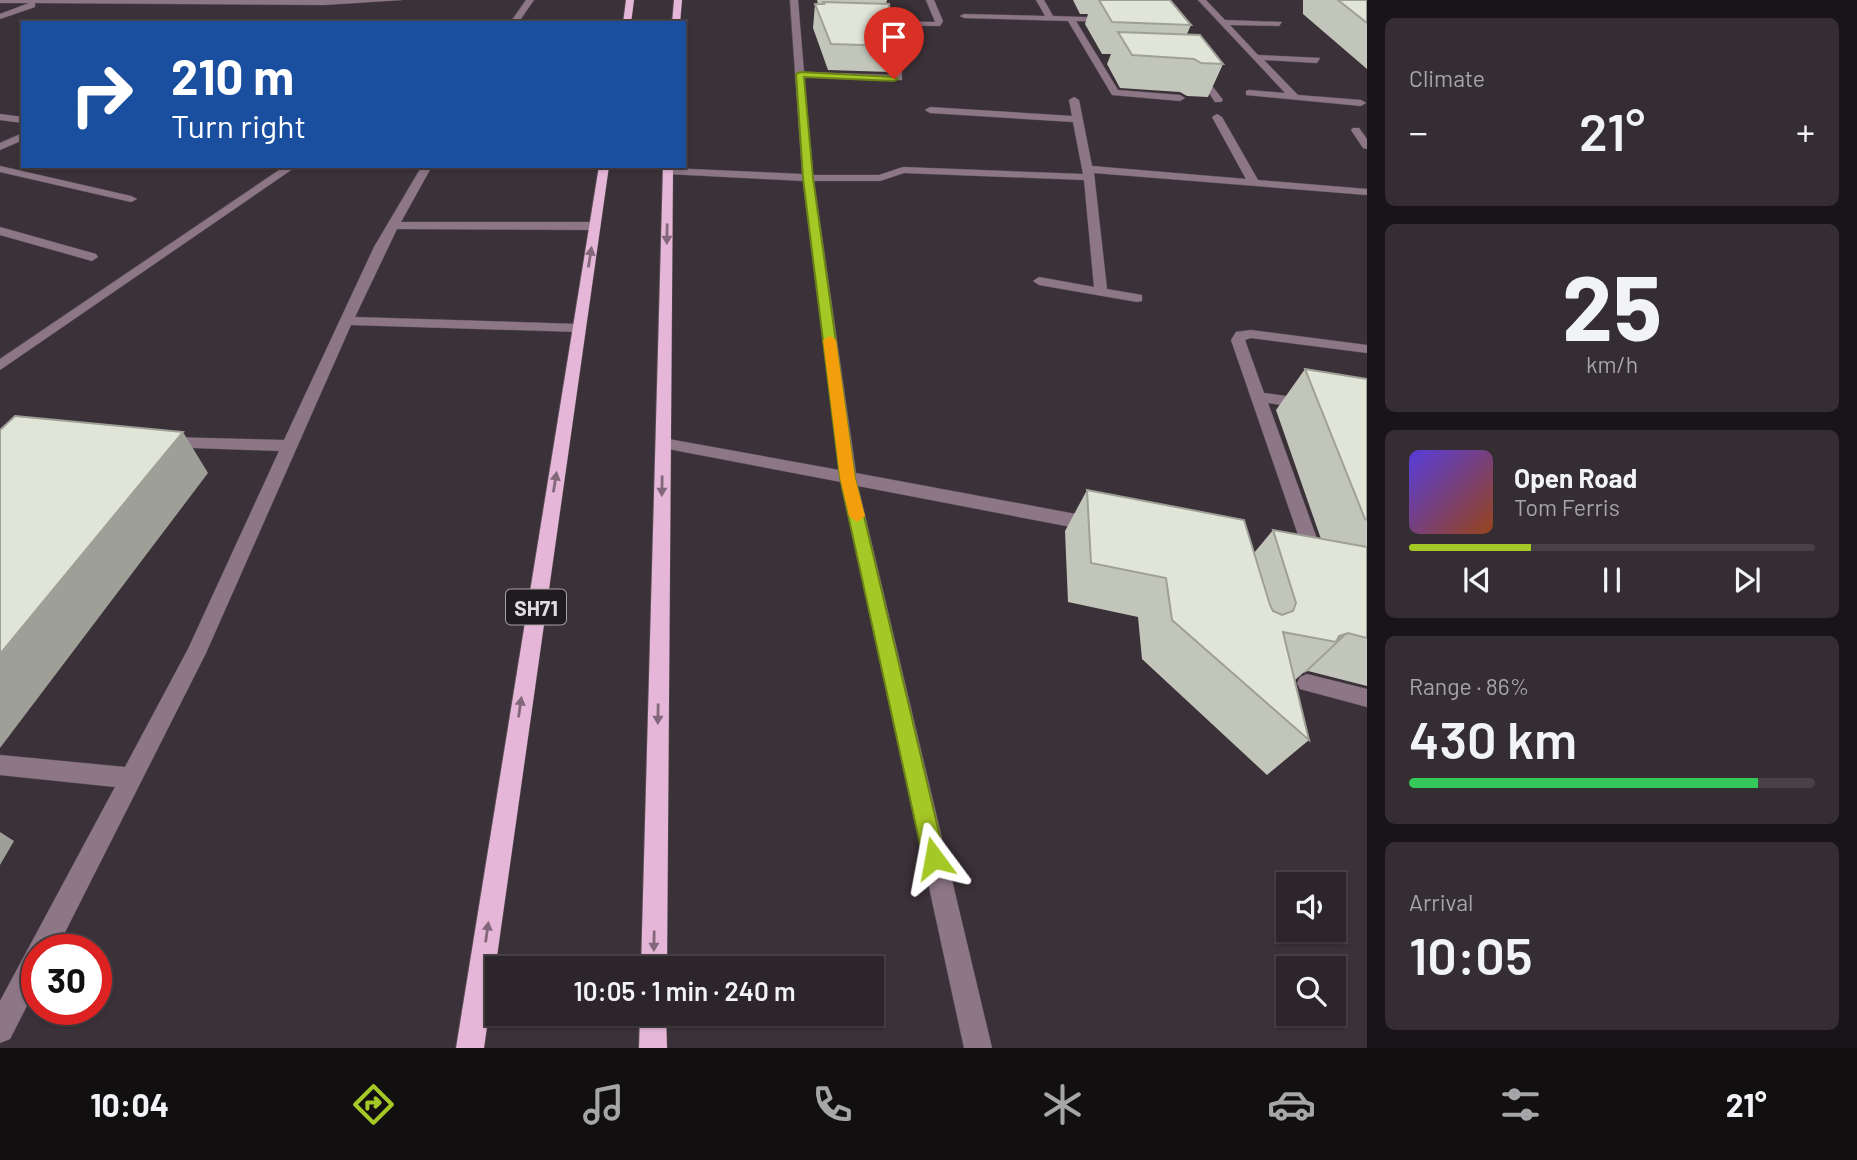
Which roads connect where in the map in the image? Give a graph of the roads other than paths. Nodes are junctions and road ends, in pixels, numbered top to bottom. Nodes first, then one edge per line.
1 (398, 0) edge
2 (530, 0) edge
3 (630, 0) edge
4 (678, 0) edge
5 (794, 0) edge
6 (930, 0) edge
7 (1040, 0) edge
8 (1202, 0) edge
9 (0, 1) edge
10 (38, 2) junction
11 (964, 16) dead end
12 (0, 17) edge
13 (1051, 19) junction
14 (1071, 19) junction
15 (1126, 20) edge
16 (515, 21) edge
17 (627, 21) edge
18 (676, 21) edge
19 (1224, 22) junction
20 (854, 23) edge
21 (1279, 24) dead end
22 (897, 38) dead end
23 (1256, 57) junction
24 (1094, 58) junction
25 (1107, 58) edge
26 (1317, 60) dead end
27 (1190, 62) edge
28 (800, 74) junction
29 (1249, 93) dead end
30 (1292, 96) junction
31 (1180, 98) edge
32 (1074, 100) dead end
33 (1218, 100) edge
34 (1361, 103) dead end
35 (930, 110) dead end
36 (0, 117) edge
37 (1217, 117) dead end
38 (1078, 119) junction
39 (21, 120) edge
40 (1356, 130) dead end
41 (21, 137) edge
42 (1367, 146) edge
43 (0, 147) edge
44 (289, 168) edge
45 (426, 168) edge
46 (604, 168) edge
47 (0, 169) edge
48 (668, 169) edge
49 (1088, 173) junction
50 (808, 178) junction
51 (1253, 181) junction
52 (1367, 192) edge
53 (131, 199) dead end
54 (392, 225) junction
55 (595, 226) junction
56 (0, 231) edge
57 (92, 257) dead end
58 (1039, 281) dead end
59 (1101, 292) junction
60 (1138, 298) dead end
61 (346, 321) junction
62 (579, 328) junction
63 (1367, 349) edge
64 (0, 366) edge
65 (1258, 397) junction
66 (1326, 406) edge
67 (150, 441) edge
68 (663, 443) junction
69 (289, 446) junction
70 (848, 478) junction
71 (1114, 529) edge
72 (1295, 563) edge
73 (1307, 683) edge
74 (1367, 698) edge
75 (0, 765) edge
76 (132, 778) junction
77 (49, 934) edge
78 (654, 956) edge
79 (21, 989) edge
80 (653, 1026) edge
81 (0, 1029) edge
82 (470, 1048) edge
83 (653, 1048) edge
84 (978, 1048) edge

1 - 10 street
2 - 16 street
3 - 17 main road
4 - 18 main road
5 - 28 street
6 - 20 street
7 - 13 street
8 - 19 street
9 - 10 street
10 - 12 street
11 - 13 street
13 - 14 street
14 - 15 street
14 - 24 street
19 - 21 street
19 - 23 street
22 - 28 street
23 - 26 street
23 - 30 street
24 - 25 street
24 - 31 street
27 - 33 street
28 - 50 street
29 - 30 street
30 - 34 street
32 - 38 street
35 - 38 street
36 - 39 street
37 - 51 street
38 - 49 street
40 - 42 street
41 - 43 street
44 - 64 street
45 - 54 street
46 - 55 main road, SH71
47 - 53 street
48 - 50 street
48 -> 68 main road
49 - 50 street
49 - 51 street
49 - 59 street
50 - 70 street
51 - 52 street
54 - 55 street
54 - 61 street
62 -> 55 main road, SH71
56 - 57 street
58 - 59 street
59 - 60 street
61 - 62 street
61 - 69 street
82 -> 62 main road, SH71
63 - 65 street
65 - 66 street
65 - 72 street
67 - 69 street
68 - 70 street
68 -> 78 main road
69 - 76 street
70 - 71 street
70 - 84 street
73 - 74 street
75 - 76 street
76 - 77 street
79 - 81 street
80 - 83 main road

